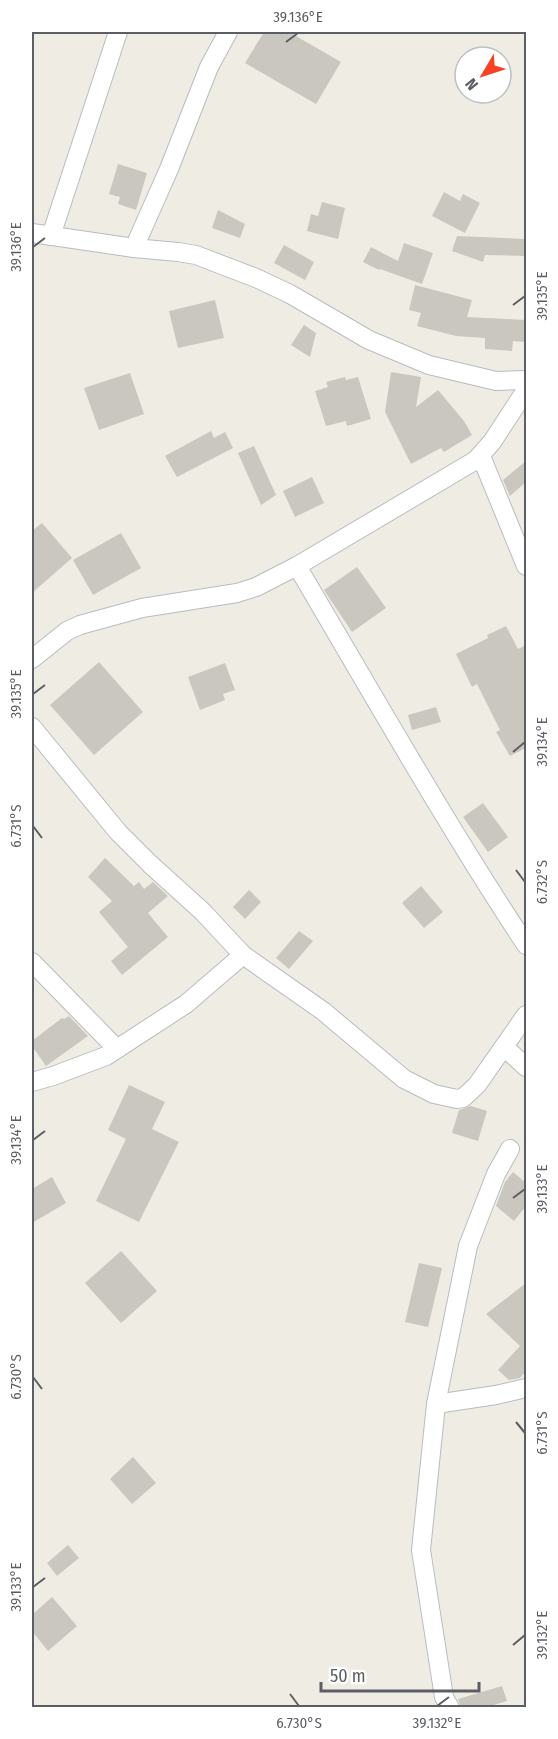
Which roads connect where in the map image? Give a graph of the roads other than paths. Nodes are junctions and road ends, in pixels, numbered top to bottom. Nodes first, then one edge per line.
1 (118, 32) edge
2 (228, 32) edge
3 (32, 232) edge
4 (51, 236) junction
5 (134, 248) junction
6 (526, 380) edge
7 (526, 390) edge
8 (481, 456) junction
9 (297, 566) junction
10 (526, 566) edge
11 (32, 659) edge
12 (32, 727) edge
13 (526, 945) edge
14 (243, 955) junction
15 (32, 962) edge
16 (526, 1016) edge
17 (504, 1047) junction
18 (117, 1049) junction
19 (526, 1067) edge
20 (32, 1082) edge
21 (510, 1149) dead end
22 (526, 1388) edge
23 (436, 1404) junction
24 (450, 1707) edge

1 - 4 street
2 - 5 street
3 - 4 street
4 - 5 street
5 - 6 street
7 - 8 street
8 - 9 street
8 - 10 street
9 - 11 street
9 - 13 street
12 - 14 street
14 - 17 street
14 - 18 street
15 - 18 street
16 - 17 street
17 - 19 street
18 - 20 street
21 - 23 street
22 - 23 street
23 - 24 street

